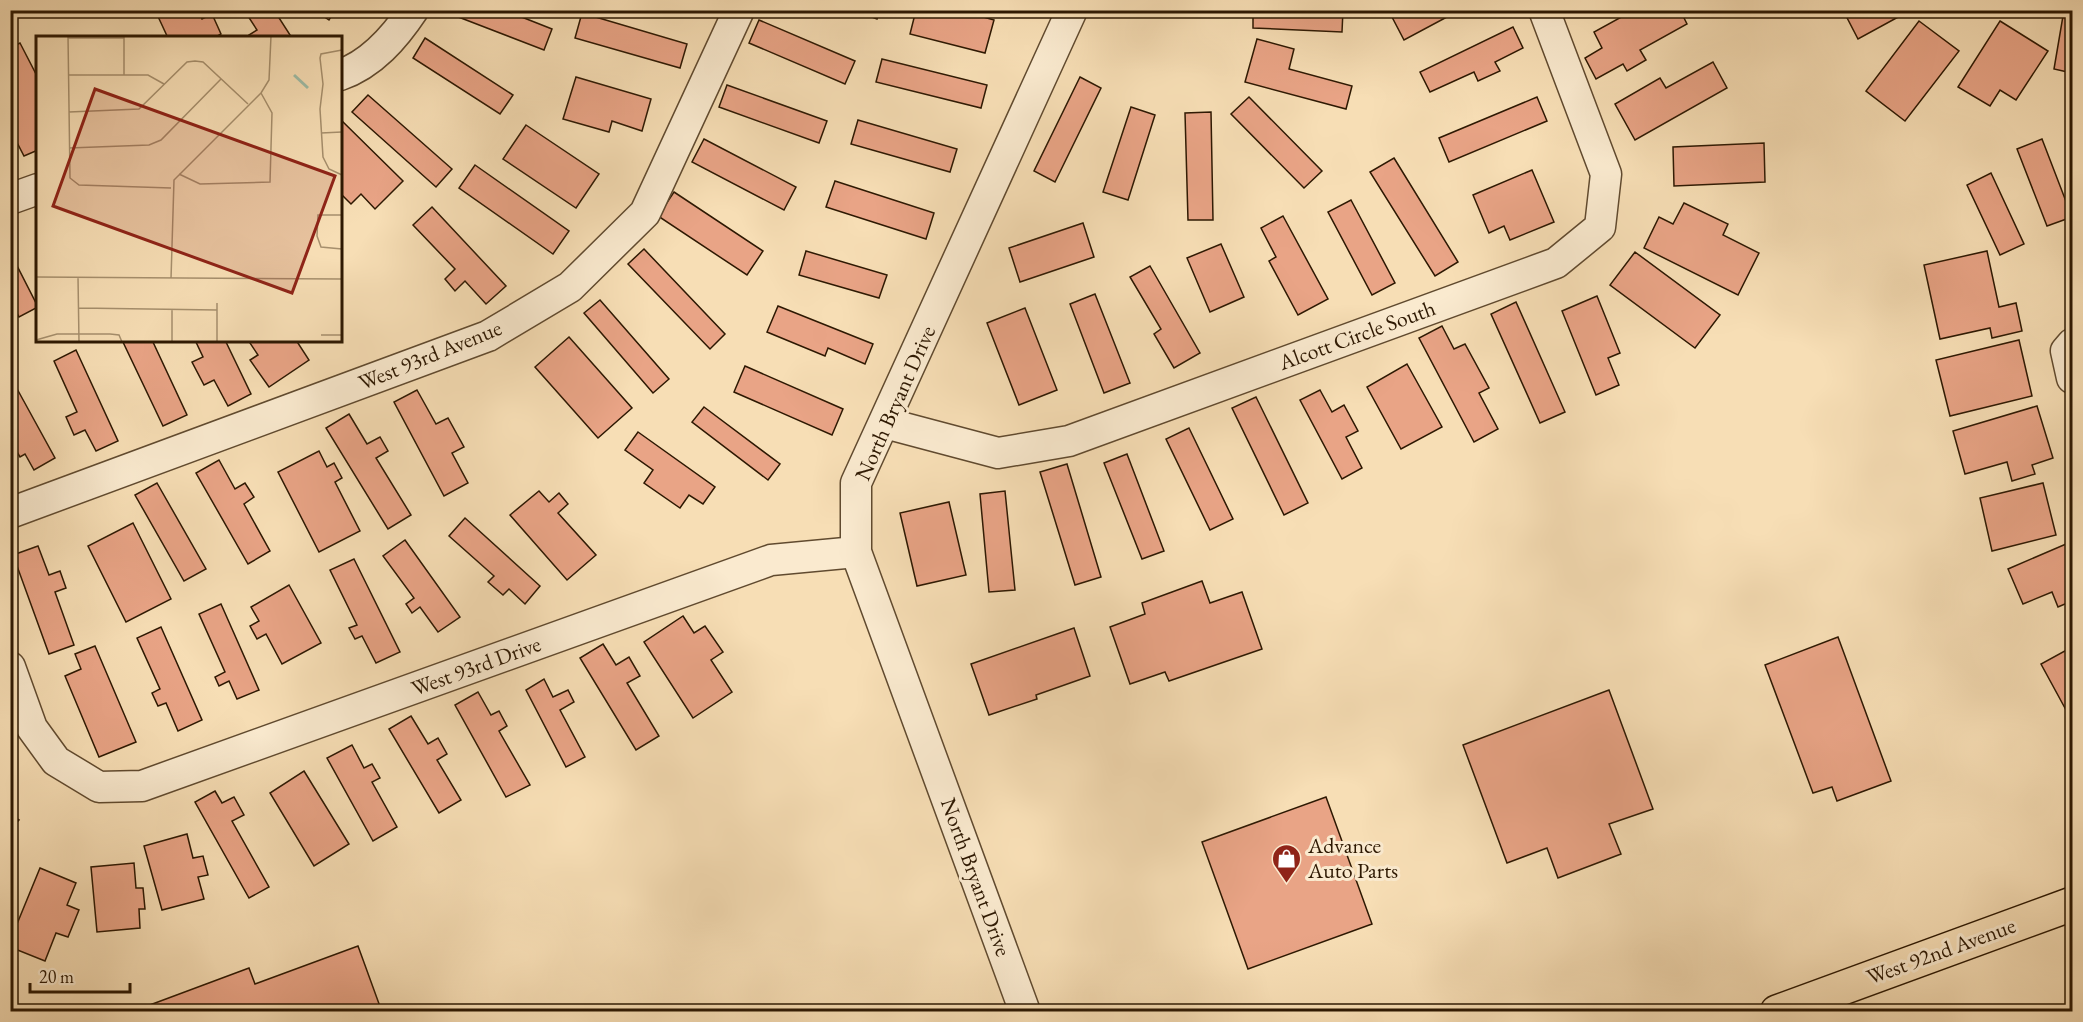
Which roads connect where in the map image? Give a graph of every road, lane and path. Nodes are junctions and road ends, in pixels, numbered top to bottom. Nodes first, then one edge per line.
1 (413, 10) edge
2 (739, 10) edge
3 (1072, 10) edge
4 (1544, 10) edge
5 (342, 74) edge
6 (36, 190) edge
7 (10, 199) edge
8 (2073, 344) edge
9 (2073, 378) edge
10 (885, 423) junction
11 (10, 513) edge
12 (856, 552) junction
13 (10, 667) edge
14 (2073, 904) edge
15 (1025, 1011) edge
16 (1776, 1011) edge

1 - 5 street
2 - 11 street, West 93rd Avenue
3 - 10 street, North Bryant Drive
4 - 10 street, Alcott Circle South
6 - 7 street
8 - 9 street
10 - 12 street, North Bryant Drive
12 - 13 street, West 93rd Drive
12 - 15 street, North Bryant Drive
14 - 16 main road, West 92nd Avenue

